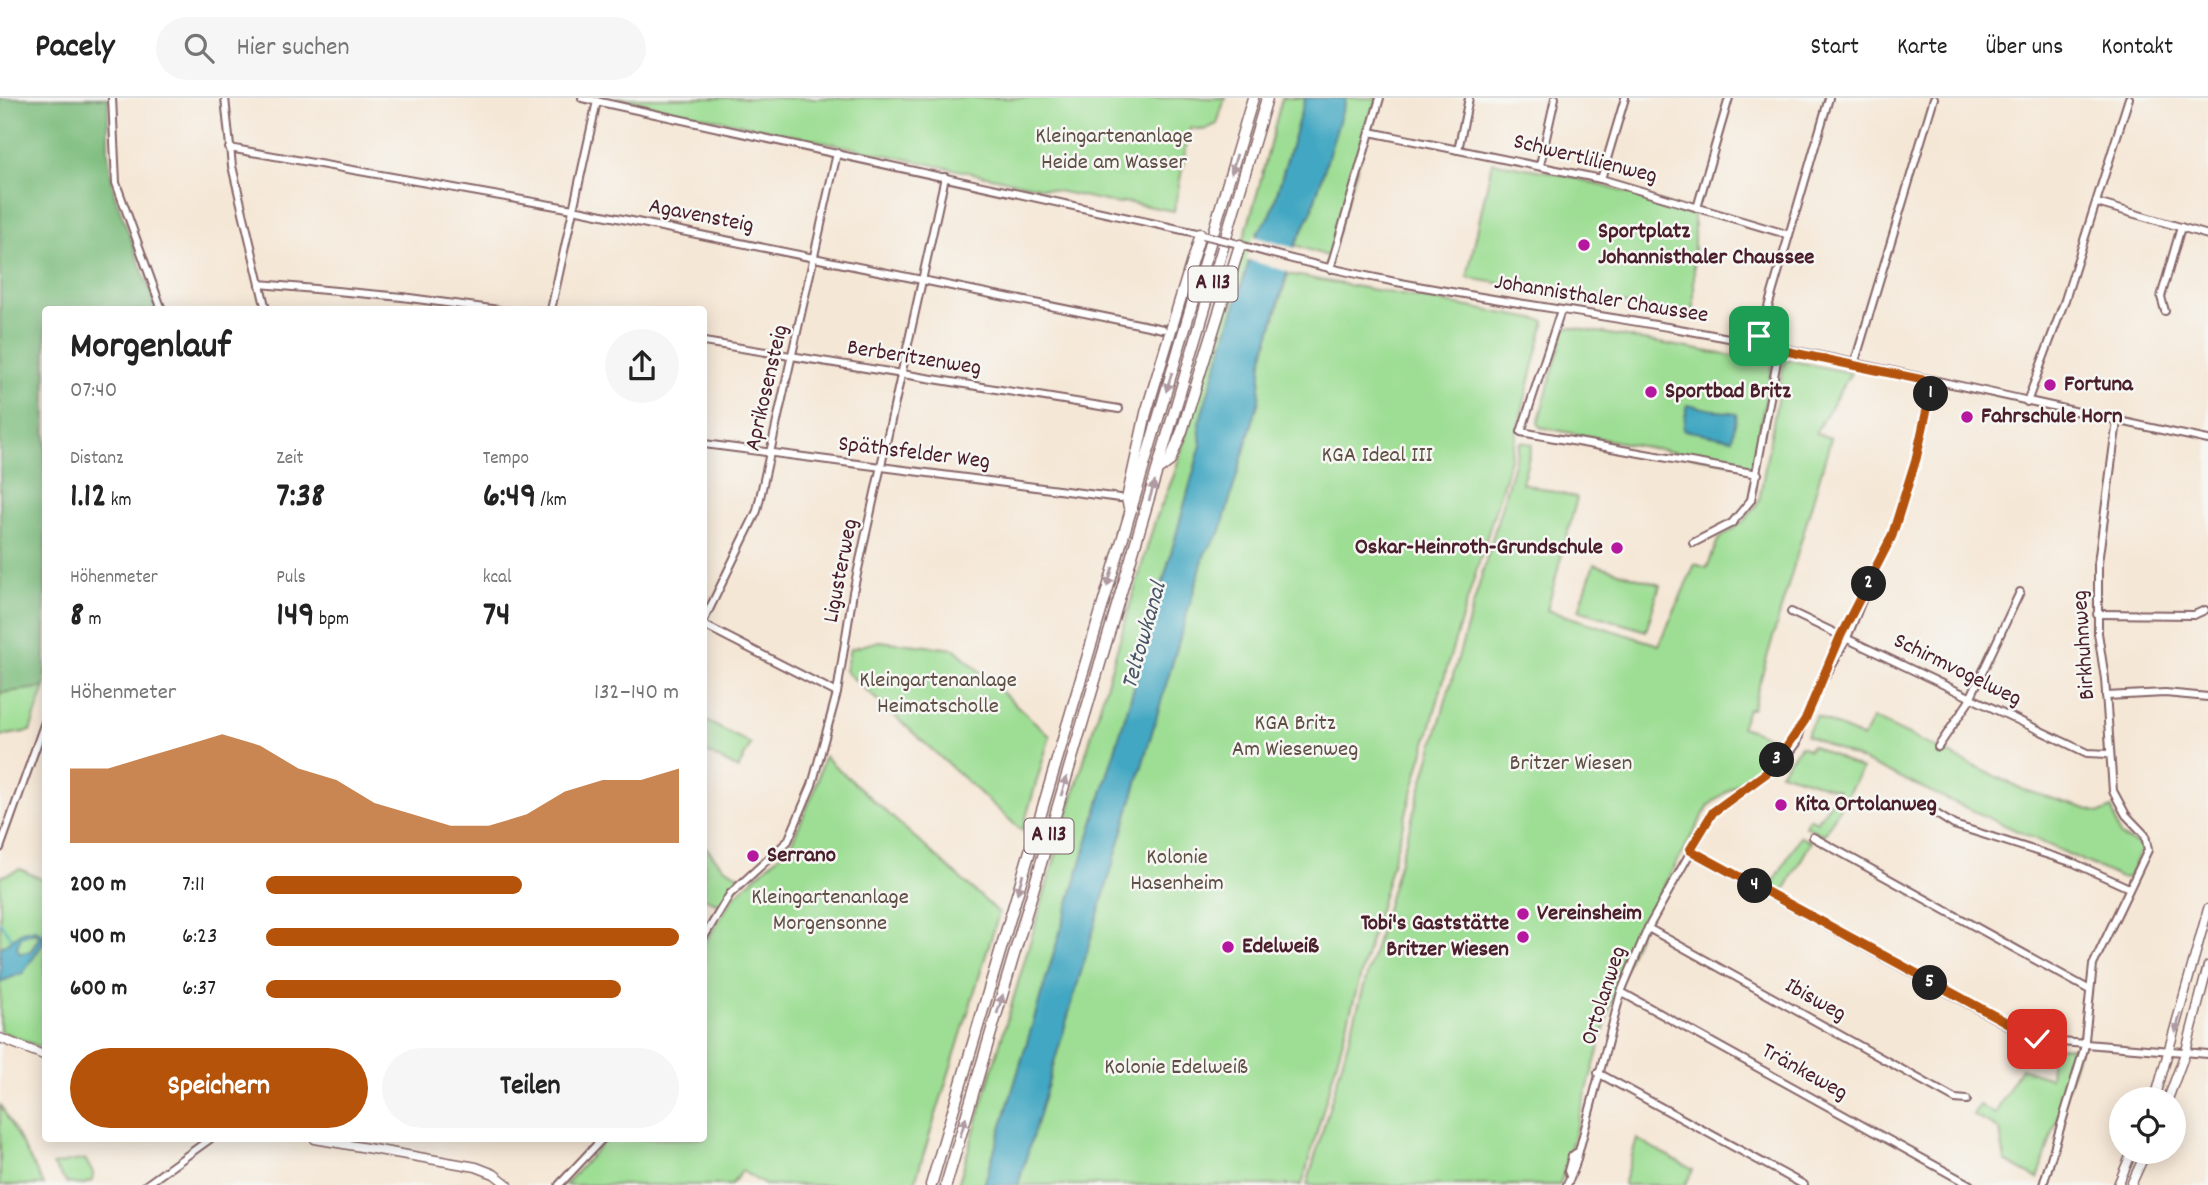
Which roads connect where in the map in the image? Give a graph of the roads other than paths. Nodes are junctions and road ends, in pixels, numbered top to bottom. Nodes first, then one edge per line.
1 (112, 98) edge
2 (225, 98) edge
3 (582, 98) edge
4 (1253, 98) edge
5 (1267, 98) edge
6 (1380, 98) edge
7 (1469, 98) edge
8 (1555, 98) edge
9 (1625, 98) edge
10 (1729, 98) edge
11 (1829, 98) edge
12 (1934, 98) edge
13 (2129, 98) edge
14 (597, 101) junction
15 (1370, 132) junction
16 (229, 148) junction
17 (1458, 150) junction
18 (837, 153) junction
19 (1541, 164) junction
20 (945, 177) junction
21 (1601, 179) junction
22 (2096, 203) junction
23 (1697, 208) junction
24 (573, 209) junction
25 (2181, 228) junction
26 (1201, 234) junction
27 (1789, 235) junction
28 (2208, 235) edge
29 (1240, 245) junction
30 (814, 258) junction
31 (1330, 269) junction
32 (923, 280) junction
33 (260, 284) junction
34 (161, 306) edge
35 (265, 306) edge
36 (469, 306) edge
37 (552, 306) edge
38 (1561, 310) junction
39 (2165, 311) dead end
40 (1163, 330) dead end
41 (707, 343) edge
42 (1757, 345) junction
43 (1779, 350) junction
44 (794, 358) junction
45 (1854, 365) junction
46 (902, 375) junction
47 (1933, 382) junction
48 (2027, 402) junction
49 (1119, 409) dead end
50 (2116, 421) junction
51 (2208, 440) edge
52 (707, 444) edge
53 (771, 453) junction
54 (881, 468) junction
55 (1159, 470) junction
56 (1758, 474) junction
57 (1120, 498) dead end
58 (1130, 512) junction
59 (1693, 543) dead end
60 (2020, 592) dead end
61 (2205, 610) dead end
62 (1791, 612) dead end
63 (2097, 614) junction
64 (707, 616) edge
65 (707, 624) edge
66 (1844, 637) junction
67 (837, 694) junction
68 (2106, 696) junction
69 (1970, 697) junction
70 (2208, 697) edge
71 (42, 730) edge
72 (1938, 747) dead end
73 (2109, 754) junction
74 (1935, 813) dead end
75 (1813, 837) dead end
76 (0, 848) edge
77 (1690, 850) junction
78 (2129, 888) junction
79 (2208, 909) edge
80 (1648, 928) junction
81 (707, 932) edge
82 (2208, 966) edge
83 (2088, 989) junction
84 (1621, 992) junction
85 (0, 1038) edge
86 (2085, 1043) junction
87 (2171, 1050) junction
88 (2186, 1051) junction
89 (42, 1054) edge
90 (2208, 1054) edge
91 (1598, 1073) junction
92 (2159, 1087) edge
93 (2172, 1087) edge
94 (1967, 1100) dead end
95 (202, 1142) edge
96 (206, 1142) edge
97 (332, 1142) edge
98 (600, 1142) edge
99 (199, 1147) junction
100 (2127, 1164) edge
101 (2141, 1164) edge
102 (146, 1185) edge
103 (508, 1185) edge
104 (559, 1185) edge
105 (930, 1185) edge
106 (946, 1185) edge
107 (1567, 1185) edge
108 (1804, 1185) edge
109 (1970, 1185) edge
110 (2043, 1185) edge
111 (2118, 1185) edge
112 (2131, 1185) edge

1 - 34 street
2 - 16 street
3 - 14 street
4 -> 58 highway, A 113
5 - 55 highway, A 113
6 - 15 street
7 - 17 street
8 - 19 street
9 - 21 street
10 - 23 street
11 - 27 street
12 - 45 street
13 - 22 street
14 - 18 street
14 - 24 street
15 - 17 street, Schwertlilienweg
15 - 31 street
16 - 24 street, Agavensteig
16 - 33 street
17 - 19 street, Schwertlilienweg
18 - 20 street
18 - 30 street, Aprikosensteig
19 - 21 street, Schwertlilienweg
20 - 26 street
20 - 32 street, Ligusterweg
21 - 23 street, Schwertlilienweg
22 - 25 street
22 - 48 street
23 - 27 street, Schwertlilienweg
24 - 30 street, Agavensteig
24 - 37 street
25 - 28 street
25 - 39 street
26 - 29 street, Johannisthaler Chaussee, bridge
26 - 58 highway
27 - 42 street
29 - 31 street, Johannisthaler Chaussee
29 - 55 highway
30 - 32 street, Agavensteig
30 - 44 street, Aprikosensteig
31 - 38 street, Johannisthaler Chaussee
32 - 40 street, Agavensteig
32 - 46 street, Ligusterweg
33 - 35 street
33 - 36 street
38 - 42 street, Johannisthaler Chaussee
38 - 56 street
41 - 44 street, Berberitzenweg
42 - 43 street, Johannisthaler Chaussee
43 - 45 street, Johannisthaler Chaussee
43 - 56 street
44 - 46 street, Berberitzenweg
44 - 53 street, Aprikosensteig
45 - 47 street, Johannisthaler Chaussee
46 - 49 street, Berberitzenweg
46 - 54 street, Ligusterweg
47 - 48 street, Johannisthaler Chaussee
47 - 66 street, Ortolanweg
48 - 50 street, Johannisthaler Chaussee
50 - 51 street, Johannisthaler Chaussee
50 - 63 street, Birkhuhnweg
52 - 53 street, Späthsfelder Weg
53 - 54 street, Späthsfelder Weg
53 - 64 street, Aprikosensteig
54 - 57 street, Späthsfelder Weg
54 - 67 street, Ligusterweg
106 -> 55 highway, A 113
56 - 59 street
58 -> 105 highway, A 113
60 - 69 street
61 - 63 street
62 - 66 street, Schirmvogelweg
63 - 68 street, Birkhuhnweg
65 - 67 street, Aprikosensteig
66 - 69 street, Schirmvogelweg
66 - 77 street, Ortolanweg
67 - 81 street, Ligusterweg
68 - 70 street
68 - 73 street, Birkhuhnweg
69 - 72 street
69 - 73 street, Schirmvogelweg
71 - 76 street
73 - 78 street, Birkhuhnweg
74 - 78 street
75 - 83 street
77 - 80 street, Ortolanweg
77 - 86 street
78 - 83 street
79 -> 87 main road
80 - 84 street, Ortolanweg
80 - 94 street, Ibisweg
82 - 88 main road
83 - 86 street
84 - 91 street, Ortolanweg
84 - 109 street, Tränkeweg
85 - 89 main road
86 - 87 street
86 - 110 street
87 - 88 street
87 - 92 main road
88 - 90 street
88 - 93 main road
91 - 107 street, Ortolanweg
91 - 108 street
95 - 99 street
96 - 99 street
97 - 103 main road
98 - 104 street
99 - 102 street
100 - 111 main road
101 - 112 main road

